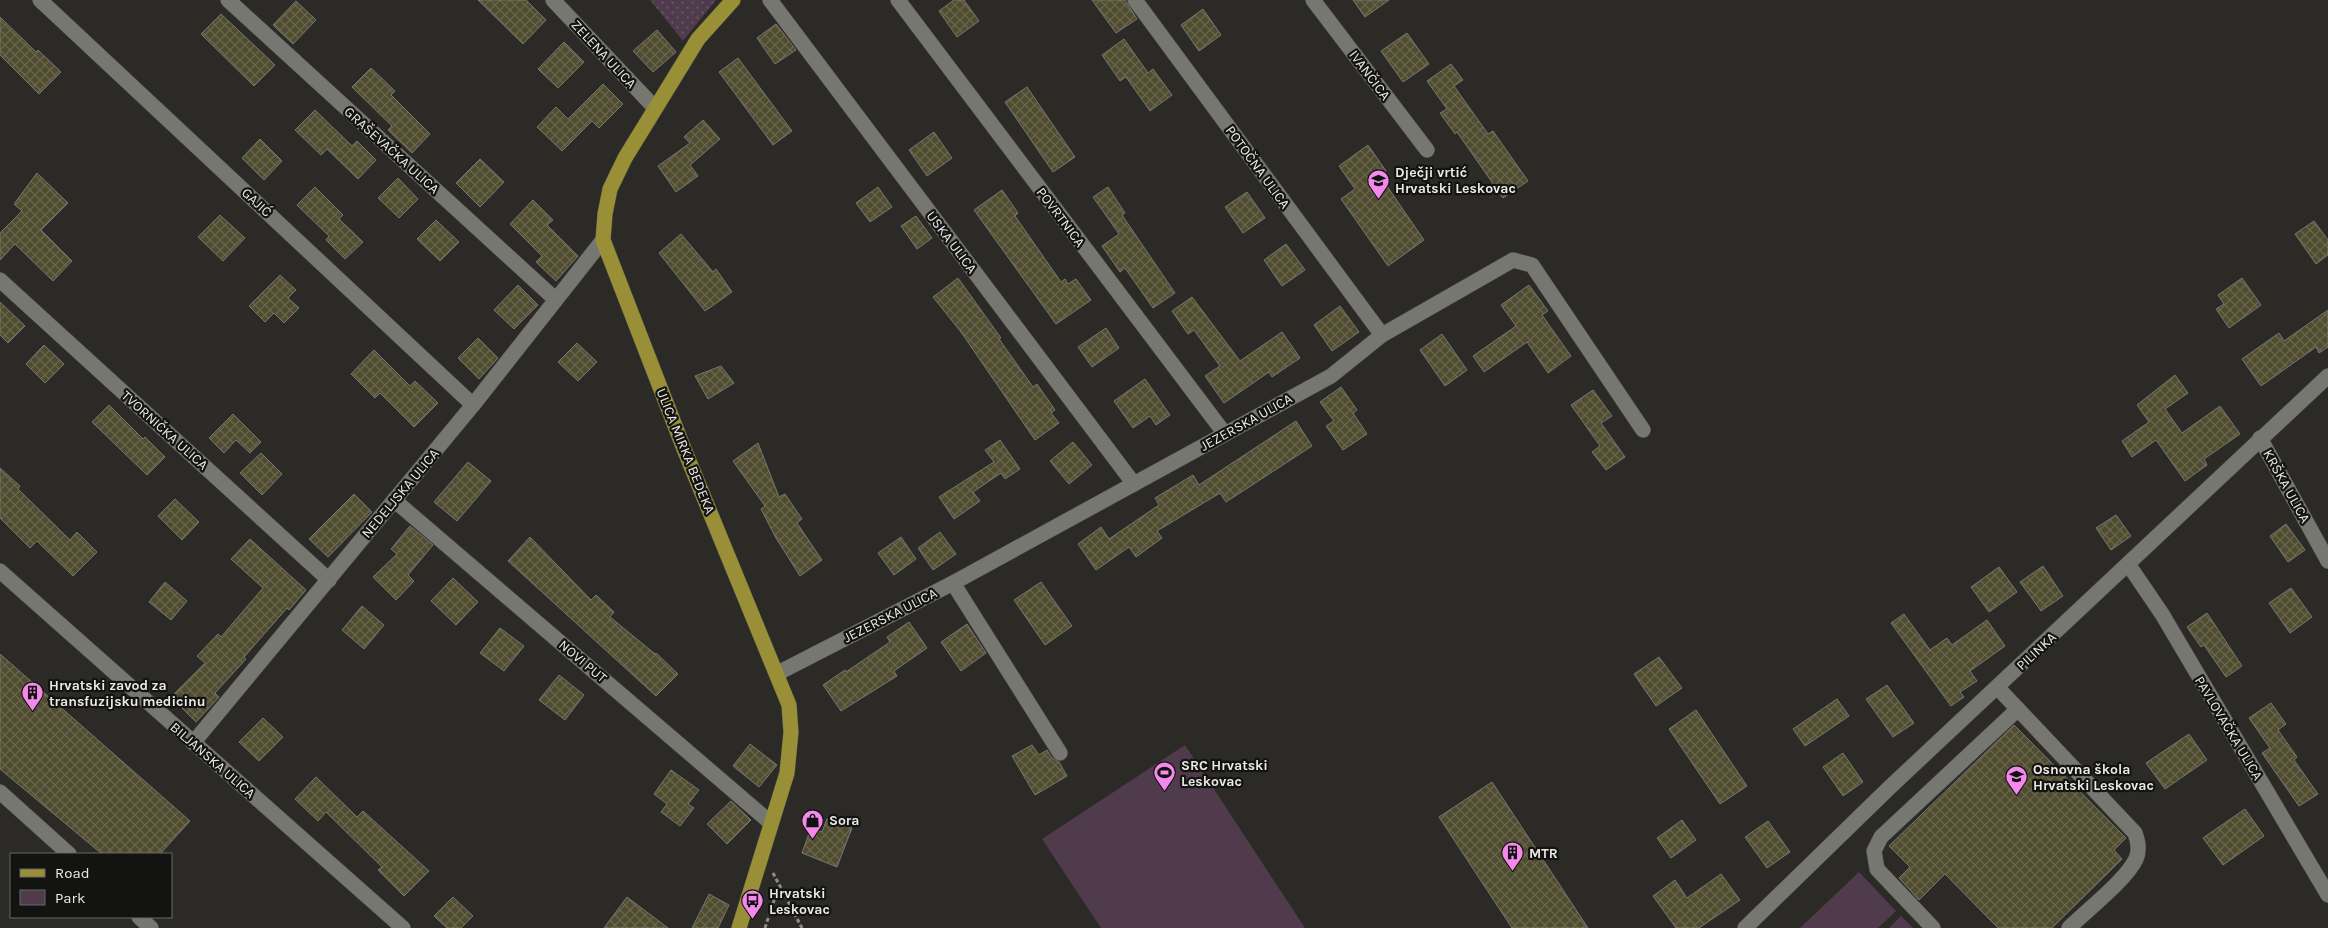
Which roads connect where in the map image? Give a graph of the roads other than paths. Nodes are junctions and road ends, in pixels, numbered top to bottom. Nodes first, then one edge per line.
1 (40, 0) edge
2 (228, 0) edge
3 (554, 0) edge
4 (733, 0) edge
5 (770, 0) edge
6 (898, 0) edge
7 (1135, 0) edge
8 (1313, 0) edge
9 (655, 108) junction
10 (1427, 150) dead end
11 (603, 240) junction
12 (0, 280) edge
13 (555, 299) junction
14 (1382, 334) junction
15 (2328, 376) edge
16 (473, 405) junction
17 (1643, 430) dead end
18 (1225, 434) junction
19 (2260, 438) junction
20 (1134, 484) junction
21 (394, 500) junction
22 (2328, 561) edge
23 (2128, 564) junction
24 (0, 571) edge
25 (329, 580) junction
26 (952, 583) junction
27 (778, 673) junction
28 (1997, 687) junction
29 (2018, 709) junction
30 (193, 743) junction
31 (1060, 753) dead end
32 (0, 792) edge
33 (771, 823) junction
34 (68, 853) edge
35 (2328, 895) edge
36 (140, 918) edge
37 (151, 928) edge
38 (403, 928) edge
39 (739, 928) edge
40 (1745, 928) edge
41 (1933, 928) edge
42 (2069, 928) edge

1 - 16 street, GAJIĆ
2 - 13 street, GRAŠEVAČKA ULICA
3 - 9 street, ZELENA ULICA
4 - 9 main road, ULICA MIRKA BEDEKA
5 - 20 street, USKA ULICA
6 - 18 street, POVRTNICA
7 - 14 street, POTOČNA ULICA
8 - 10 street, IVANČICA
9 - 11 main road, ULICA MIRKA BEDEKA
11 - 13 street, NEDELJSKA ULICA
11 - 27 main road, ULICA MIRKA BEDEKA
12 - 25 street, TVORNIČKA ULICA
13 - 16 street, NEDELJSKA ULICA
14 - 17 street, JEZERSKA ULICA
14 - 18 street, JEZERSKA ULICA
15 - 19 street, PILINKA
16 - 21 street, NEDELJSKA ULICA
18 - 20 street, JEZERSKA ULICA
19 - 22 street, KRŠKA ULICA
19 - 23 street, PILINKA
20 - 26 street, JEZERSKA ULICA
21 - 25 street, NEDELJSKA ULICA
21 - 33 street, NOVI PUT
23 - 28 street, PILINKA
23 - 35 street, PAVLOVAČKA ULICA
24 - 30 street, BILJANSKA ULICA
25 - 30 street, NEDELJSKA ULICA
26 - 27 street, JEZERSKA ULICA
26 - 31 street
27 - 33 main road, ULICA MIRKA BEDEKA
28 - 29 street
28 - 40 street, PILINKA
29 - 41 street
29 - 42 street
30 - 38 street, BILJANSKA ULICA
32 - 34 street
33 - 39 main road, ULICA MIRKA BEDEKA
36 - 37 street

